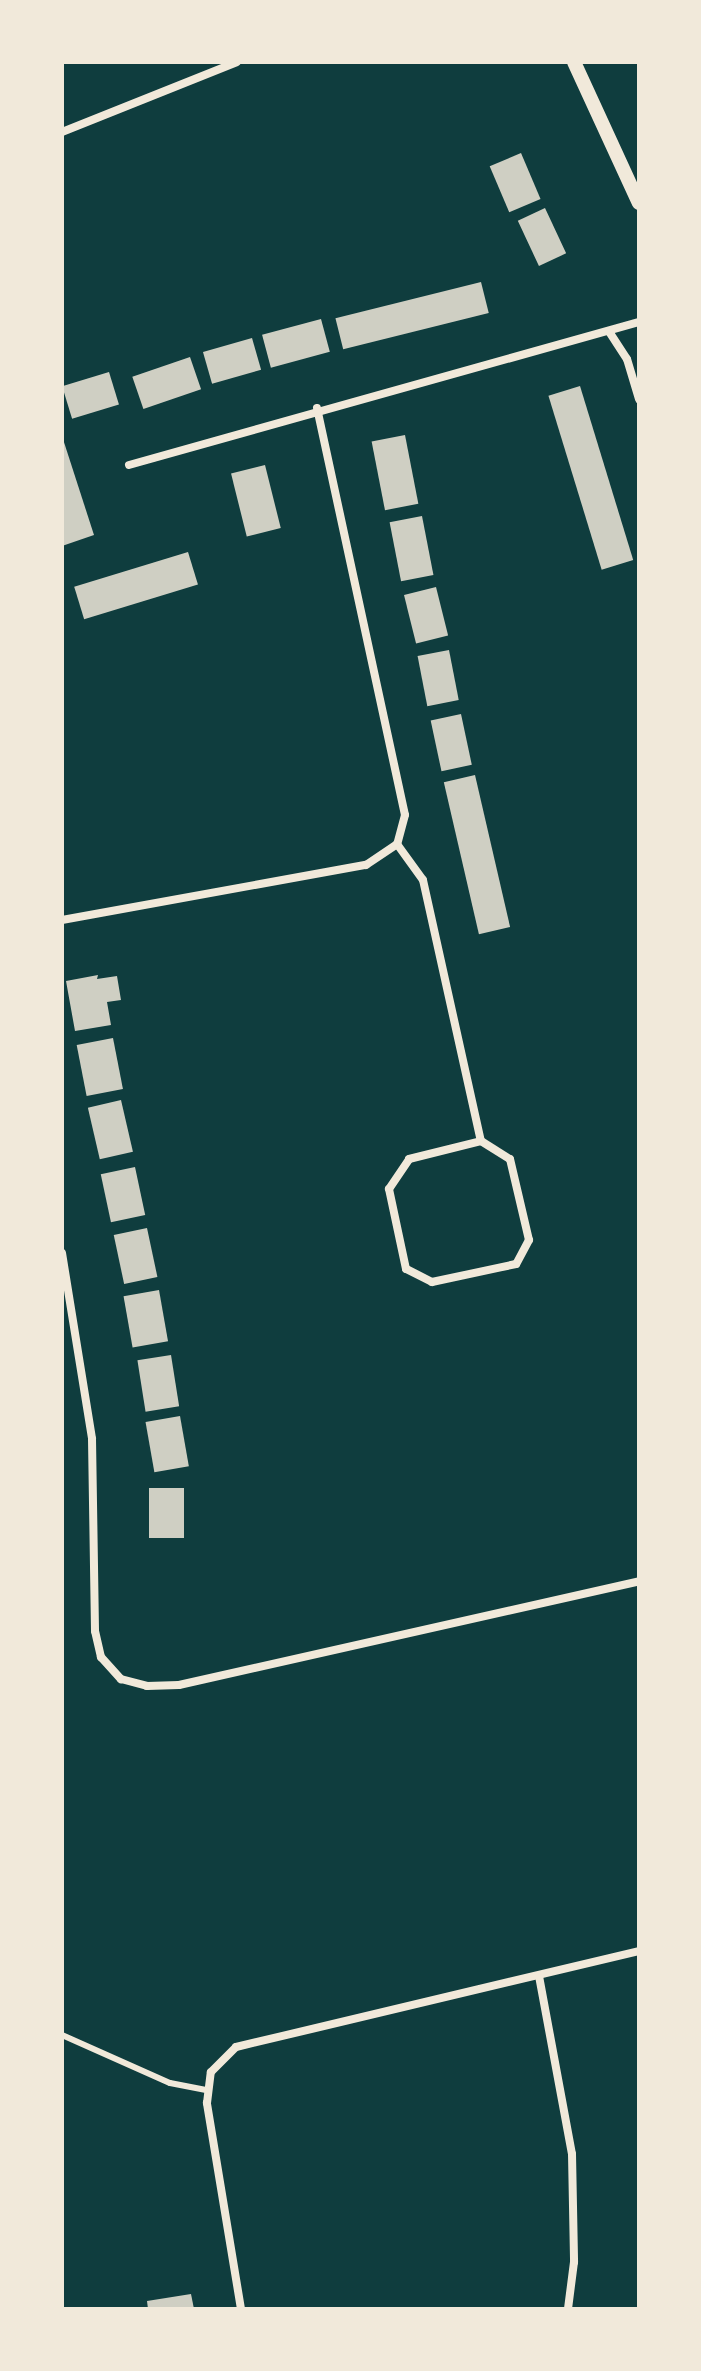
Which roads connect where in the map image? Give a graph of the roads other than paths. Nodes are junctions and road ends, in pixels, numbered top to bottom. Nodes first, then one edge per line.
1 (207, 62) edge
2 (237, 62) edge
3 (574, 62) edge
4 (211, 72) junction
5 (62, 132) edge
6 (639, 203) edge
7 (639, 322) edge
8 (610, 333) junction
9 (639, 399) edge
10 (317, 408) junction
11 (129, 465) dead end
12 (397, 844) junction
13 (62, 920) edge
14 (481, 1141) junction
15 (62, 1253) edge
16 (639, 1581) edge
17 (639, 1951) edge
18 (539, 1976) junction
19 (62, 2035) edge
20 (207, 2090) junction
21 (241, 2309) edge
22 (568, 2309) edge

1 - 4 street
2 - 4 street
3 - 6 street
4 - 5 street
7 - 8 street
8 - 9 street
8 - 10 street
10 - 11 street
10 - 12 street
12 - 13 street
12 - 14 street
14 - 14 street
15 - 16 street
17 - 18 street
18 - 20 street
18 - 22 street
19 - 20 lane
20 - 21 street

